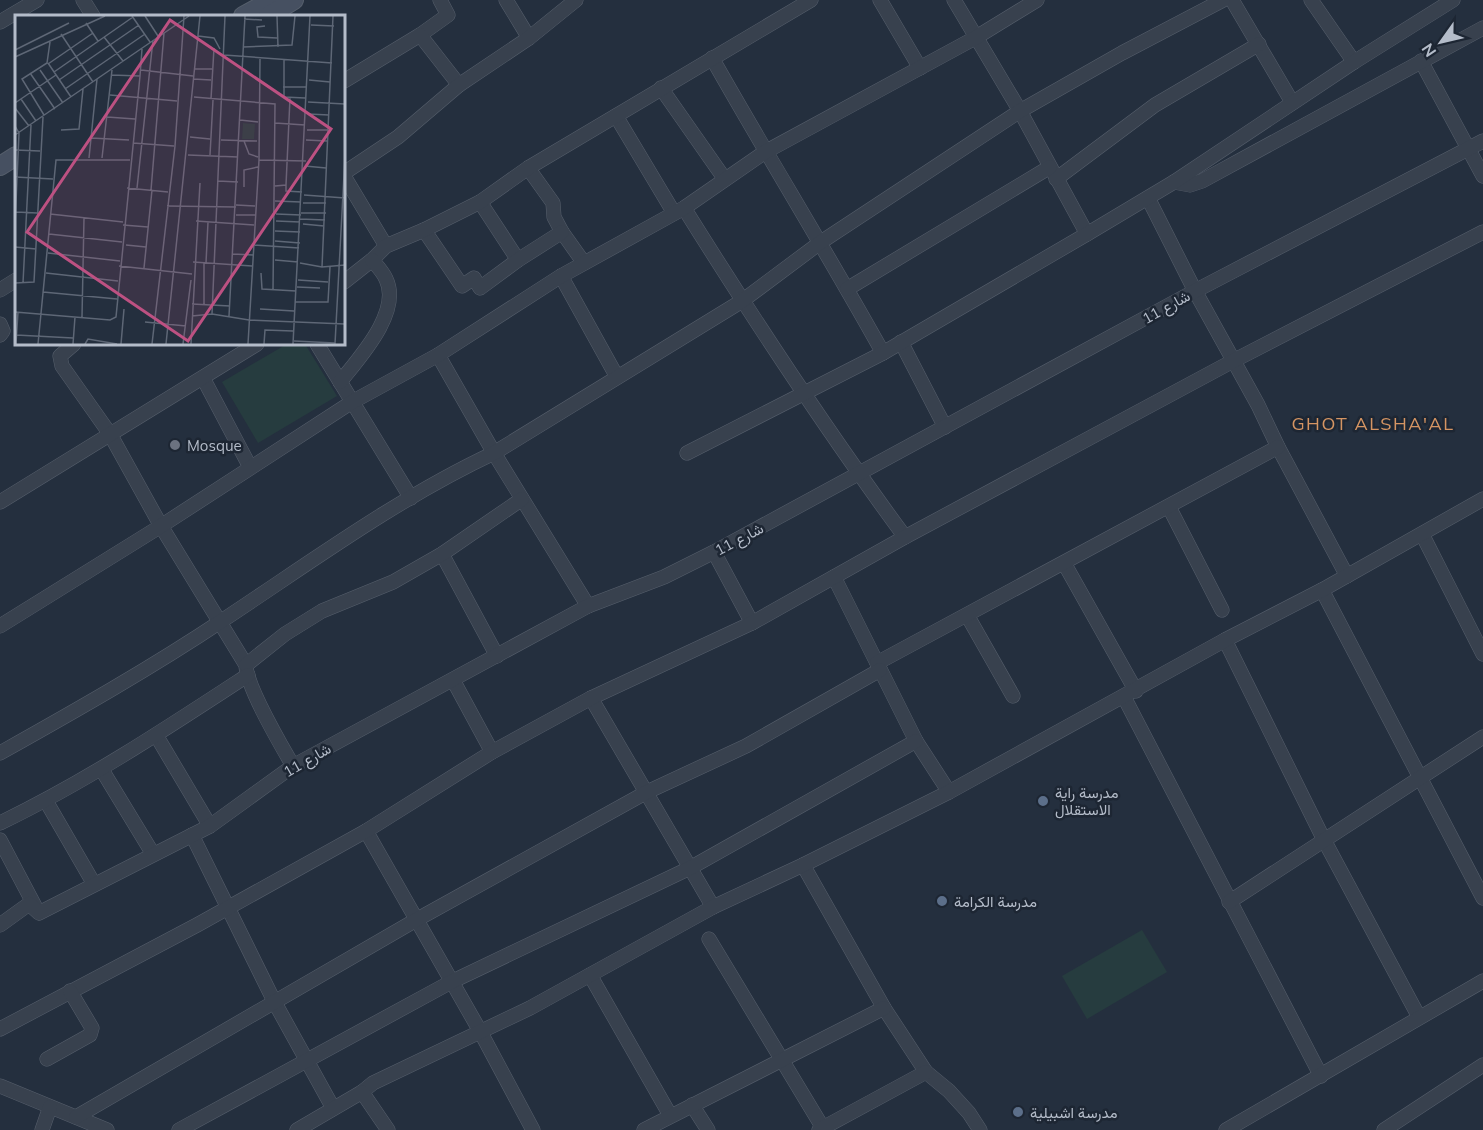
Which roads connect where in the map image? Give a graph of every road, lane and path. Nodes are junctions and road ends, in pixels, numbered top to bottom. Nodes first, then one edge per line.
1 (37, 0) edge
2 (83, 0) edge
3 (294, 0) edge
4 (440, 0) edge
5 (506, 0) edge
6 (576, 0) edge
7 (811, 0) edge
8 (880, 0) edge
9 (954, 0) edge
10 (1037, 0) edge
11 (1223, 0) edge
12 (1232, 0) edge
13 (1311, 0) edge
14 (1453, 0) edge
15 (266, 5) edge
16 (19, 14) edge
17 (92, 15) edge
18 (245, 15) edge
19 (15, 16) edge
20 (0, 22) edge
21 (1483, 28) edge
22 (420, 35) junction
23 (529, 38) junction
24 (975, 38) junction
25 (1259, 44) junction
26 (711, 58) junction
27 (1421, 61) junction
28 (1354, 62) junction
29 (920, 68) junction
30 (345, 80) edge
31 (459, 85) junction
32 (662, 88) junction
33 (1292, 102) junction
34 (1020, 111) junction
35 (616, 116) junction
36 (1483, 141) edge
37 (1468, 149) junction
38 (765, 152) junction
39 (528, 168) junction
40 (345, 173) edge
41 (1053, 173) junction
42 (345, 176) edge
43 (1483, 176) edge
44 (724, 178) junction
45 (1174, 182) junction
46 (1148, 198) junction
47 (480, 202) junction
48 (679, 210) junction
49 (424, 231) junction
50 (562, 232) junction
51 (1483, 232) edge
52 (1087, 234) junction
53 (821, 242) junction
54 (386, 246) junction
55 (372, 260) junction
56 (518, 260) junction
57 (584, 263) junction
58 (561, 276) junction
59 (15, 281) edge
60 (345, 281) edge
61 (0, 290) edge
62 (847, 290) junction
63 (1195, 291) junction
64 (742, 301) junction
65 (0, 324) edge
66 (0, 335) edge
67 (901, 342) junction
68 (72, 345) edge
69 (255, 345) edge
70 (318, 345) edge
71 (883, 353) junction
72 (438, 356) junction
73 (1233, 361) junction
74 (617, 377) junction
75 (203, 378) junction
76 (340, 382) junction
77 (804, 394) junction
78 (352, 402) junction
79 (945, 427) junction
80 (110, 435) junction
81 (1278, 447) junction
82 (494, 453) junction
83 (687, 453) dead end
84 (250, 467) junction
85 (858, 474) junction
86 (411, 498) junction
87 (522, 499) junction
88 (1483, 499) edge
89 (0, 502) edge
90 (1169, 507) junction
91 (161, 526) junction
92 (1422, 534) junction
93 (905, 537) junction
94 (714, 552) junction
95 (442, 554) junction
96 (1064, 563) junction
97 (1347, 576) junction
98 (834, 577) junction
99 (1322, 590) junction
100 (588, 606) junction
101 (1222, 610) dead end
102 (967, 615) junction
103 (220, 622) junction
104 (752, 623) junction
105 (0, 626) edge
106 (1225, 640) junction
107 (1483, 654) edge
108 (497, 656) junction
109 (878, 667) junction
110 (247, 670) junction
111 (453, 680) junction
112 (1130, 694) junction
113 (1013, 696) dead end
114 (591, 698) junction
115 (156, 735) junction
116 (1483, 737) edge
117 (916, 741) junction
118 (492, 752) junction
119 (0, 753) edge
120 (292, 766) junction
121 (102, 770) junction
122 (1420, 778) junction
123 (647, 792) junction
124 (950, 792) junction
125 (46, 801) junction
126 (0, 823) edge
127 (210, 826) junction
128 (366, 831) junction
129 (192, 835) junction
130 (0, 840) edge
131 (1324, 840) junction
132 (153, 854) junction
133 (803, 865) junction
134 (690, 868) junction
135 (94, 884) junction
136 (1483, 898) edge
137 (1229, 902) junction
138 (713, 907) junction
139 (228, 908) junction
140 (39, 913) junction
141 (416, 920) junction
142 (0, 925) edge
143 (709, 939) dead end
144 (590, 975) junction
145 (1483, 981) edge
146 (451, 982) junction
147 (70, 991) junction
148 (275, 1003) junction
149 (884, 1008) junction
150 (1419, 1017) junction
151 (0, 1029) edge
152 (480, 1031) junction
153 (47, 1059) dead end
154 (306, 1059) junction
155 (782, 1061) junction
156 (1483, 1065) edge
157 (926, 1072) junction
158 (1321, 1076) junction
159 (0, 1086) edge
160 (363, 1092) junction
161 (692, 1105) junction
162 (50, 1107) junction
163 (333, 1108) junction
164 (670, 1115) junction
165 (76, 1117) junction
166 (821, 1129) edge
167 (42, 1130) edge
168 (107, 1130) edge
169 (179, 1130) edge
170 (297, 1130) edge
171 (388, 1130) edge
172 (533, 1130) edge
173 (644, 1130) edge
174 (708, 1130) edge
175 (980, 1130) edge
176 (1226, 1130) edge
177 (1384, 1130) edge

1 - 16 street
2 - 17 street
3 - 15 main road
4 - 22 street
5 - 23 street
6 - 23 street
7 - 26 street
8 - 29 street
9 - 24 street
10 - 24 street
11 - 34 street
12 - 25 street
13 - 28 street
14 - 28 street
15 - 18 main road
19 - 20 street
21 - 27 street
22 - 30 street
22 - 31 street
23 - 31 street
24 - 29 street
24 - 34 street
25 - 33 street
25 - 41 street
26 - 32 street
26 - 38 street
27 - 37 street
27 - 45 street
28 - 33 street
29 - 38 street
31 - 40 street
32 - 35 street
32 - 44 street
33 - 45 street
34 - 41 street
34 - 53 street
35 - 39 street
35 - 48 street
36 - 37 street, شارع 11
37 - 43 street
37 - 63 street, شارع 11
38 - 44 street
38 - 53 street
39 - 47 street
39 - 50 street
41 - 52 street
41 - 62 street
42 - 54 street
44 - 48 street
45 - 46 street
46 - 52 street
46 - 63 street
47 - 49 street
47 - 56 street
48 - 57 street
48 - 64 street
49 - 54 street
49 - 56 street
50 - 56 street
50 - 57 street
51 - 73 street
52 - 67 street
53 - 62 street
53 - 64 street
54 - 55 street
55 - 60 street
55 - 76 street
57 - 58 street
58 - 72 street
58 - 74 street
59 - 61 street
62 - 71 street
63 - 73 street
63 - 79 street, شارع 11
64 - 74 street
64 - 77 street
65 - 66 street
67 - 71 street
67 - 79 street
68 - 80 street
69 - 75 street
70 - 76 street
71 - 77 street
72 - 78 street
72 - 82 street
73 - 81 street
73 - 93 street
74 - 82 street
75 - 80 street
75 - 84 street
76 - 78 street
77 - 83 street
77 - 85 street
78 - 84 street
78 - 86 street
79 - 85 street, شارع 11
80 - 89 street
80 - 91 street
81 - 90 street
81 - 97 street
82 - 86 street
82 - 87 street
84 - 91 street
85 - 93 street
85 - 94 street, شارع 11
86 - 103 street
87 - 95 street
87 - 100 street
88 - 92 street
90 - 96 street
90 - 101 street
91 - 103 street
91 - 105 street
92 - 97 street
92 - 107 street
93 - 98 street
94 - 100 street, شارع 11
94 - 104 street
95 - 108 street
95 - 110 street
96 - 102 street
96 - 112 street
97 - 99 street
98 - 104 street
98 - 109 street
99 - 106 street
99 - 122 street
100 - 108 street, شارع 11
102 - 109 street
102 - 113 street
103 - 110 street
103 - 119 street
104 - 114 street
106 - 112 street
106 - 131 street
108 - 111 street, شارع 11
109 - 117 street
109 - 123 street
110 - 115 street
110 - 120 street
111 - 118 street
111 - 120 street, شارع 11
112 - 124 street
112 - 137 street
114 - 118 street
114 - 123 street
115 - 121 street
115 - 127 street
116 - 122 street
117 - 124 street
117 - 134 street
118 - 128 street
120 - 127 street, شارع 11
121 - 125 street
121 - 132 street
122 - 131 street
122 - 136 street
123 - 134 street
123 - 141 street
124 - 133 street
125 - 126 street
125 - 135 street
127 - 129 street, شارع 11
128 - 139 street
128 - 141 street
129 - 132 street, شارع 11
129 - 139 street
130 - 140 street
131 - 137 street
131 - 150 street
132 - 135 street, شارع 11
133 - 138 street
133 - 149 street
134 - 138 street
134 - 146 street
135 - 140 street, شارع 11
137 - 158 street
138 - 144 street
139 - 147 street
139 - 148 street
140 - 142 street, شارع 11
141 - 146 street
141 - 148 street
143 - 155 street
144 - 152 street
144 - 164 street
145 - 150 street
146 - 152 street
146 - 154 street
147 - 151 street
147 - 153 street
148 - 154 street
148 - 165 street
149 - 155 street
149 - 157 street
150 - 158 street
152 - 160 street
152 - 172 street
154 - 163 street
154 - 169 street
155 - 161 street
155 - 166 street
156 - 177 street
157 - 166 street
157 - 175 street
158 - 176 street
159 - 162 street
160 - 163 street
160 - 171 street
161 - 164 street
161 - 174 street
162 - 165 street
162 - 167 street
163 - 170 street
164 - 173 street
165 - 168 street

